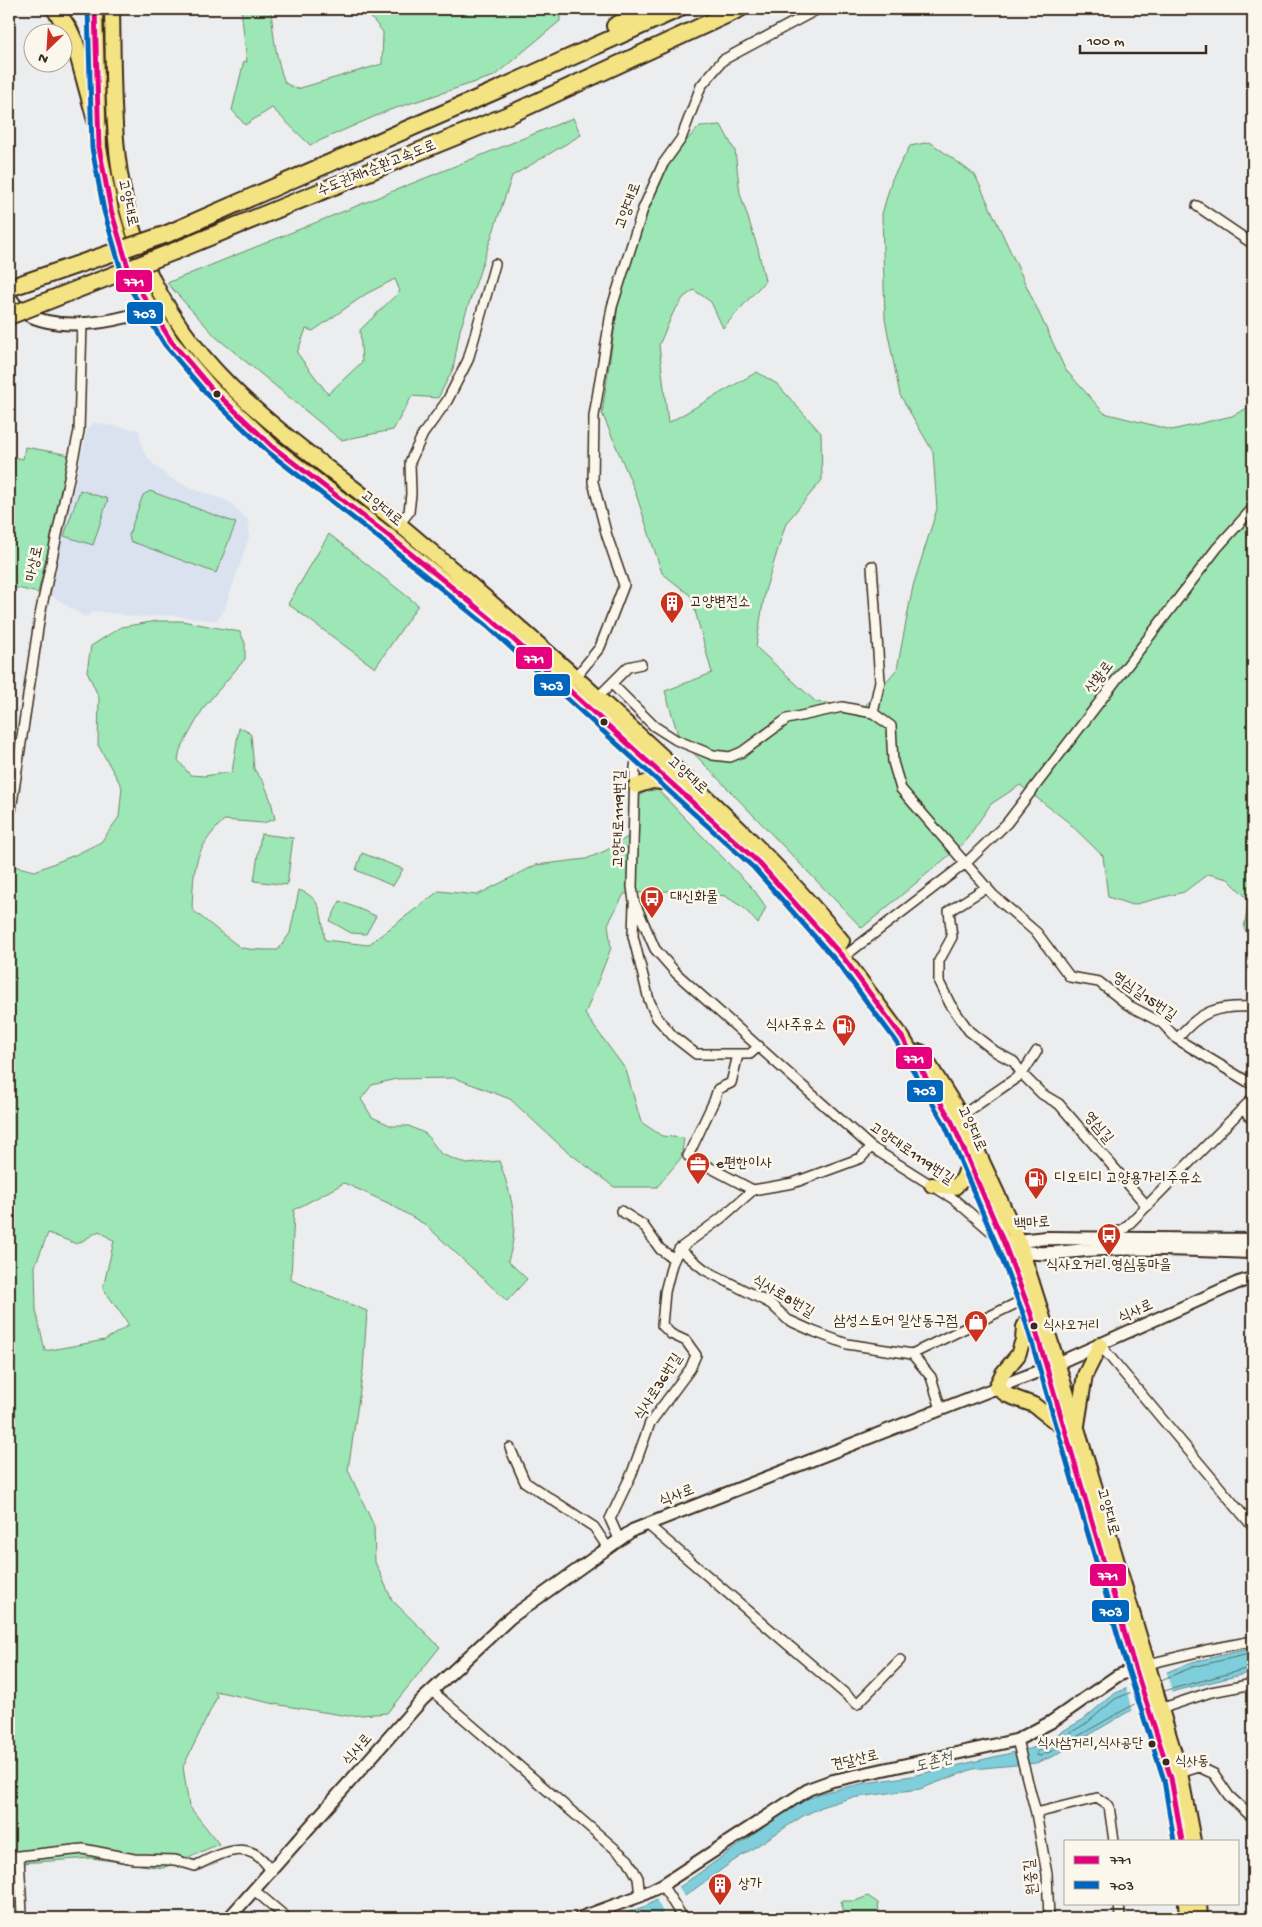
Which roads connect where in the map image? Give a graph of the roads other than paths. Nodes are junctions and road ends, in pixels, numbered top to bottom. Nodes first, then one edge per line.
1 (55, 9) edge
2 (95, 9) edge
3 (112, 9) edge
4 (649, 9) edge
5 (678, 9) edge
6 (739, 9) edge
7 (816, 9) edge
8 (495, 91) junction
9 (98, 128) junction
10 (1197, 206) dead end
11 (1253, 244) edge
12 (495, 264) dead end
13 (9, 288) edge
14 (9, 296) edge
15 (166, 305) junction
16 (152, 310) junction
17 (9, 316) edge
18 (82, 322) junction
19 (1253, 508) edge
20 (398, 524) junction
21 (872, 566) dead end
22 (641, 664) dead end
23 (576, 678) junction
24 (612, 684) junction
25 (598, 697) junction
26 (873, 713) junction
27 (642, 738) junction
28 (637, 753) junction
29 (672, 783) junction
30 (636, 786) junction
31 (9, 812) edge
32 (967, 862) junction
33 (987, 887) junction
34 (634, 901) junction
35 (850, 952) junction
36 (1253, 1007) edge
37 (1177, 1039) junction
38 (759, 1046) junction
39 (1037, 1051) dead end
40 (738, 1055) junction
41 (1022, 1074) junction
42 (1253, 1085) edge
43 (1253, 1098) edge
44 (1244, 1110) junction
45 (960, 1116) junction
46 (1253, 1121) edge
47 (871, 1147) junction
48 (969, 1163) junction
49 (932, 1185) junction
50 (753, 1190) junction
51 (1146, 1206) junction
52 (621, 1211) dead end
53 (1106, 1239) junction
54 (1253, 1240) edge
55 (1014, 1244) junction
56 (679, 1249) junction
57 (1253, 1252) edge
58 (674, 1259) junction
59 (1253, 1278) edge
60 (1025, 1299) junction
61 (1031, 1314) junction
62 (1100, 1345) junction
63 (912, 1354) junction
64 (1052, 1365) junction
65 (996, 1387) junction
66 (941, 1409) junction
67 (1071, 1429) junction
68 (510, 1448) dead end
69 (647, 1524) junction
70 (1253, 1527) edge
71 (619, 1539) junction
72 (608, 1548) junction
73 (1253, 1641) edge
74 (900, 1660) dead end
75 (1143, 1671) junction
76 (1253, 1684) edge
77 (432, 1691) junction
78 (1155, 1708) junction
79 (1019, 1744) junction
80 (1180, 1774) junction
81 (1036, 1813) junction
82 (1253, 1818) edge
83 (1114, 1840) edge
84 (1182, 1840) edge
85 (1193, 1840) edge
86 (19, 1856) junction
87 (9, 1857) edge
88 (271, 1871) junction
89 (664, 1888) junction
90 (254, 1890) junction
91 (640, 1896) junction
92 (1119, 1904) edge
93 (1186, 1904) edge
94 (1199, 1904) edge
95 (22, 1914) dead end
96 (681, 1915) edge
97 (229, 1918) edge
98 (287, 1918) edge
99 (580, 1918) edge
100 (1049, 1918) edge
101 (1120, 1918) edge
102 (1187, 1918) edge
103 (1200, 1918) edge

1 - 9 highway
2 - 9 main road, 고양대로
3 - 15 main road, 고양대로
4 - 8 highway
5 - 8 highway, 수도권제1순환고속도로
6 - 17 highway, 수도권제1순환고속도로, bridge
7 - 23 street, 고양대로
8 - 13 highway, 수도권제1순환고속도로, bridge
9 - 16 main road, 고양대로
10 - 11 street
12 - 20 street, 고양대로
14 - 18 street
15 - 16 street
15 - 20 main road, 고양대로
16 - 18 street
16 - 28 main road, 고양대로
18 - 31 street, 마상로
19 - 32 street, 산황로
20 - 23 main road, 고양대로
21 - 26 street
22 - 24 street
23 - 25 main road, 고양대로
24 - 25 street
24 - 26 street, 고양대로
25 - 27 main road, 고양대로
26 - 32 street
27 - 28 street, 고양대로1119번길
27 - 35 main road, 고양대로
28 - 29 main road, 고양대로
28 - 30 street, 고양대로1119번길
29 - 30 main road
29 - 48 main road, 고양대로
30 - 34 street, 고양대로1119번길
32 - 33 street, 영심길15번길
32 - 35 street, 산황로
33 - 37 street, 영심길15번길
33 - 41 street, 영심길
34 - 38 street, 고양대로1119번길
34 - 40 street, 고양대로1119번길
35 - 45 main road, 고양대로
36 - 37 street
37 - 42 street, 영심길15번길
38 - 40 street, 고양대로1119번길
38 - 47 street, 고양대로1119번길
39 - 41 street
40 - 50 street
41 - 45 street
41 - 51 street, 영심길
43 - 44 street
44 - 46 street
44 - 51 street
45 - 55 main road, 고양대로
47 - 49 street, 고양대로1119번길
47 - 50 street
48 - 49 main road
48 - 55 main road, 고양대로
49 - 55 street, 고양대로1119번길
50 - 56 street, 식사로36번길
51 - 53 street
52 - 58 street
53 - 54 main road, 백마로
53 - 55 main road, 백마로
55 - 57 main road, 백마로
55 - 60 main road, 고양대로
55 - 64 main road, 고양대로
56 - 58 street, 식사로36번길
56 - 63 street, 식사로8번길
58 - 71 street, 식사로36번길
59 - 62 street, 식사로
60 - 61 main road, 고양대로
60 - 63 street
61 - 64 main road, 고양대로
61 - 65 main road
62 - 64 street, 식사로
62 - 67 main road
62 - 70 street
63 - 66 street
64 - 65 street, 식사로
64 - 67 main road, 고양대로
65 - 66 street, 식사로
65 - 67 main road
66 - 69 street, 식사로
67 - 75 main road, 고양대로
68 - 72 street
69 - 71 street, 식사로
69 - 74 street
71 - 72 street, 식사로
72 - 77 street, 식사로
73 - 75 street
75 - 78 main road, 고양대로
75 - 79 street, 견달산로
76 - 78 street
77 - 88 street, 식사로
77 - 91 street
78 - 80 main road
78 - 84 main road
79 - 81 street, 원중길
79 - 89 street, 견달산로
80 - 82 street
80 - 85 main road
81 - 83 street
81 - 100 street, 원중길
86 - 87 street
86 - 88 street
86 - 95 street
88 - 90 street, 식사로
89 - 91 street, 견달산로
89 - 96 street
90 - 97 street, 식사로
90 - 98 street
91 - 99 street, 견달산로
92 - 101 street
93 - 102 main road
94 - 103 main road

